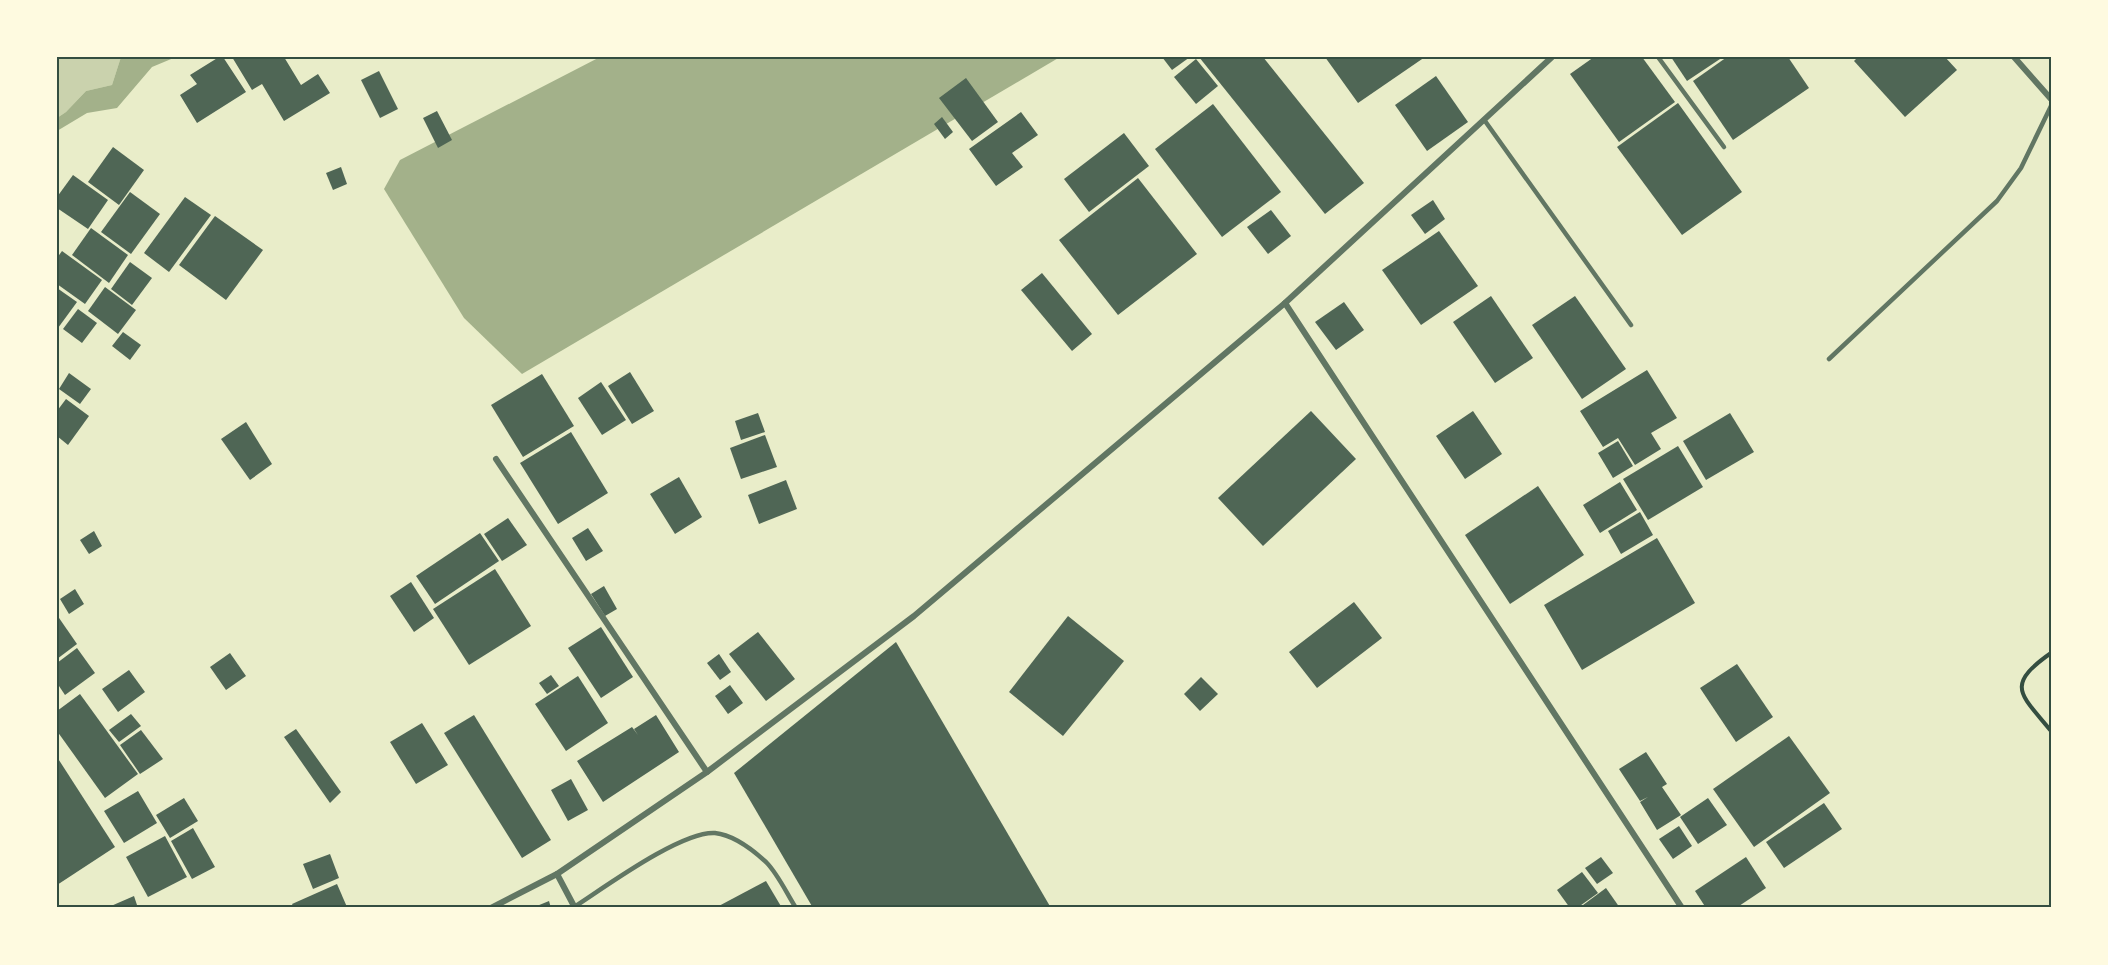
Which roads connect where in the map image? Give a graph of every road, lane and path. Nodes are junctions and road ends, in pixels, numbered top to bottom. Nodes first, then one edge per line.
1 (1552, 57) edge
2 (1658, 57) edge
3 (2014, 57) edge
4 (2051, 99) edge
5 (2051, 106) edge
6 (1485, 121) junction
7 (1724, 147) dead end
8 (1285, 303) junction
9 (1631, 325) dead end
10 (1829, 359) dead end
11 (496, 459) dead end
12 (2051, 653) edge
13 (2051, 731) edge
14 (707, 771) junction
15 (557, 874) junction
16 (575, 907) edge
17 (491, 908) edge
18 (796, 908) edge
19 (1682, 908) edge

1 - 6 street
2 - 7 lane
3 - 4 street
5 - 10 lane
6 - 8 street
6 - 9 lane
8 - 14 street
8 - 19 street
11 - 14 street
12 - 13 path
14 - 15 street
15 - 16 street
15 - 17 street
16 - 18 lane

